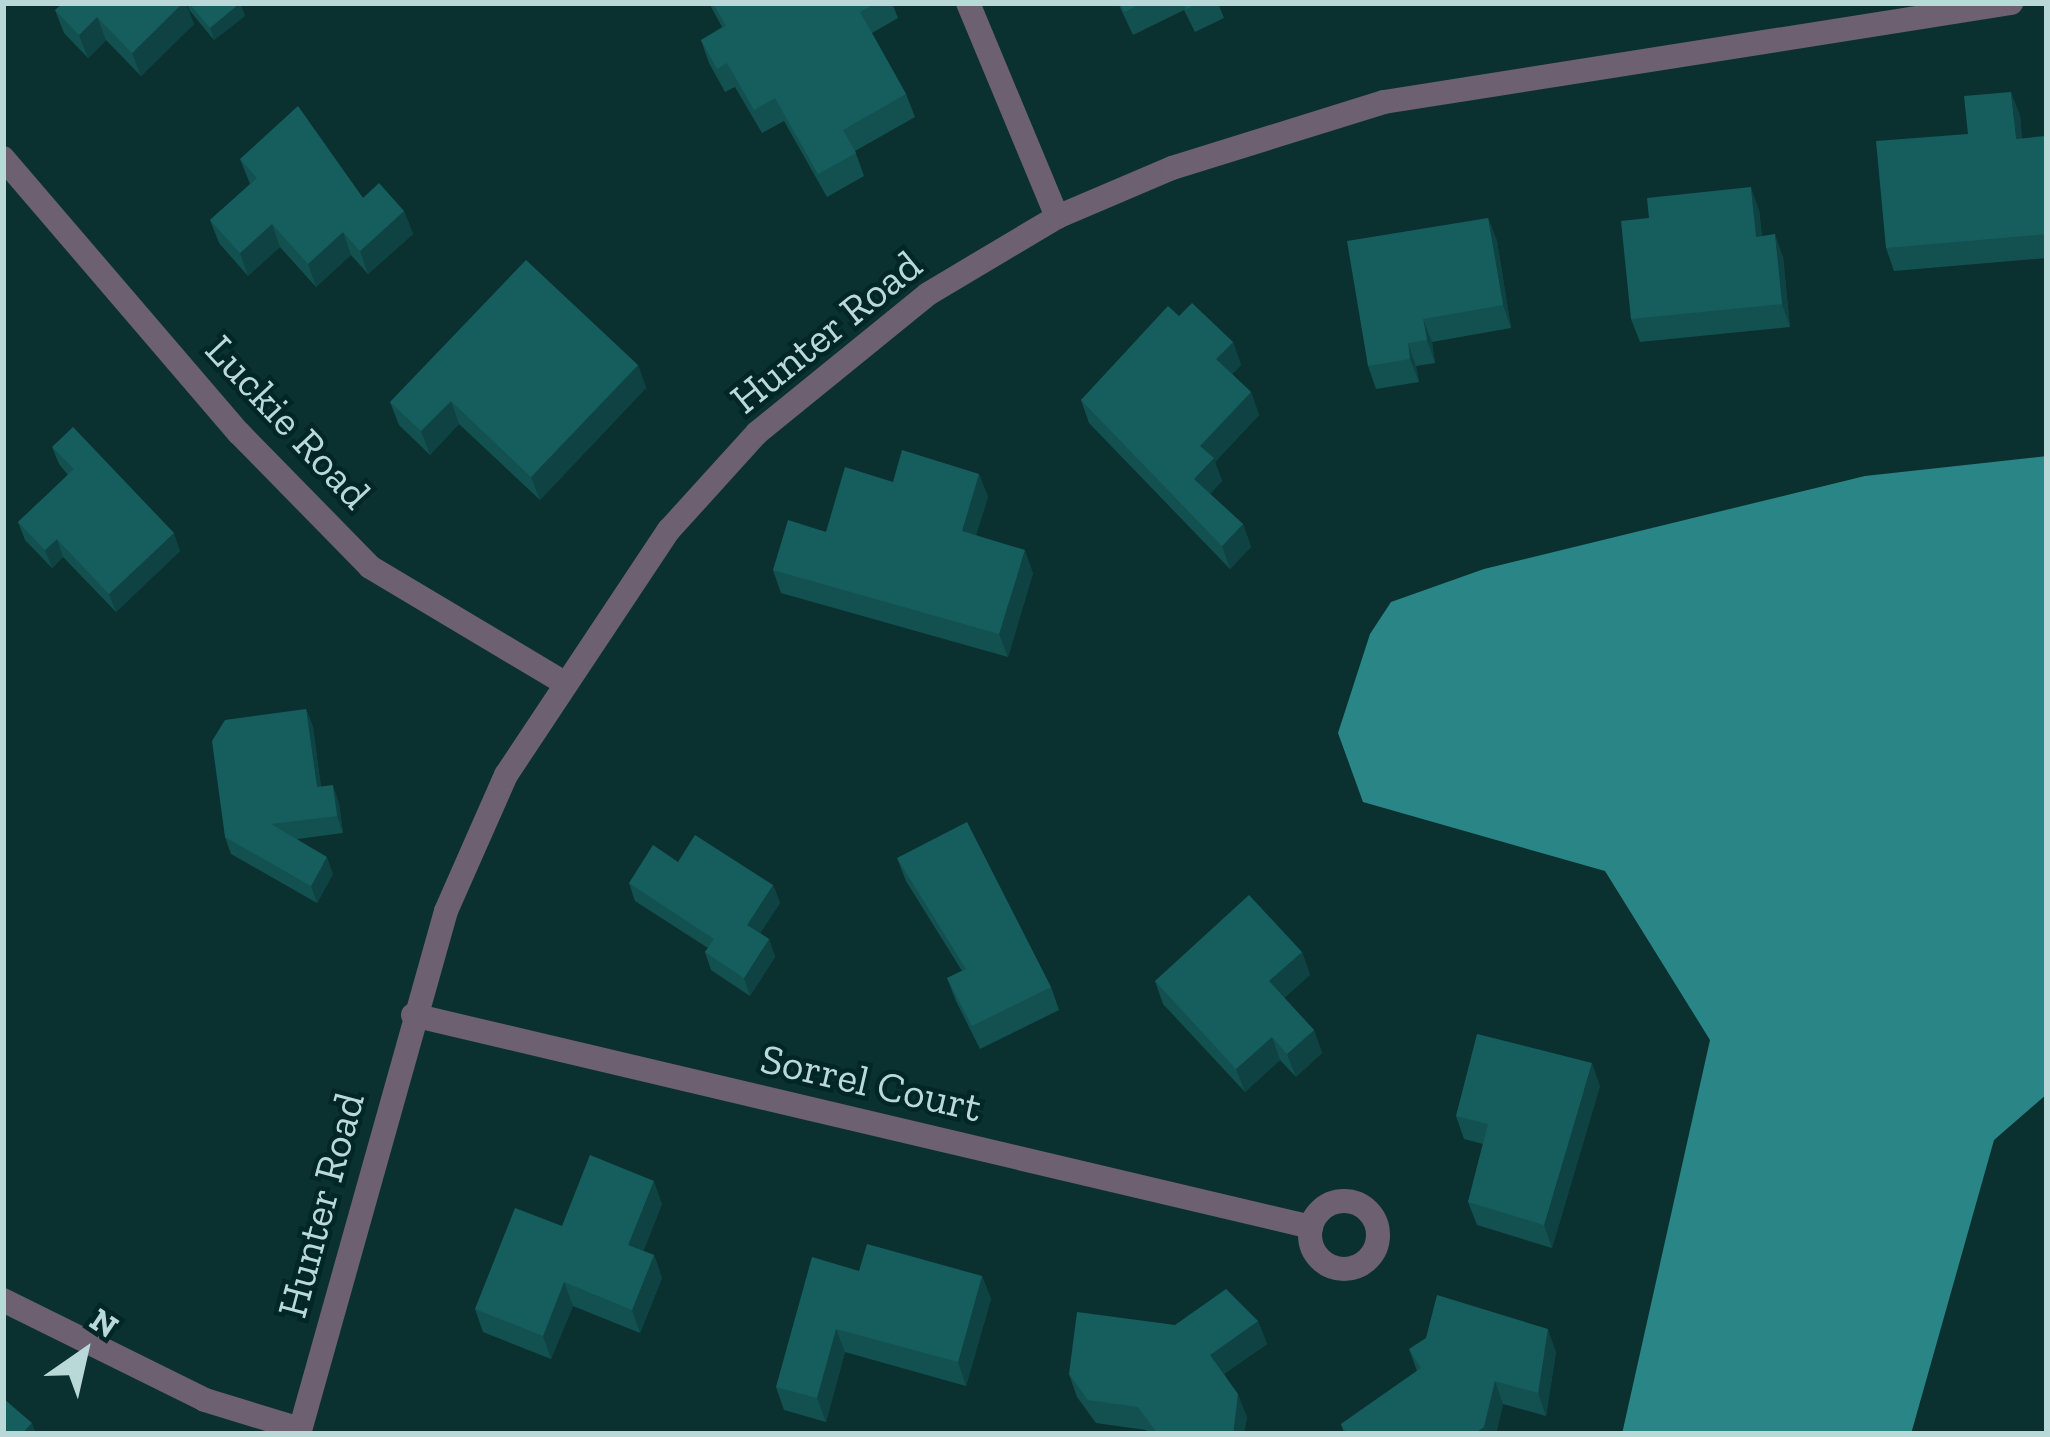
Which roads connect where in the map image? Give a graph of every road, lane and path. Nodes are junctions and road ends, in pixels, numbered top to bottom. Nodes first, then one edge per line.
1 (968, 3) edge
2 (2011, 3) edge
3 (3, 158) edge
4 (1058, 217) junction
5 (563, 682) junction
6 (413, 1015) junction
7 (1311, 1227) dead end
8 (3, 1300) edge
9 (299, 1432) edge

1 - 4 street
2 - 4 street, Hunter Road
3 - 5 street, Luckie Road
4 - 5 street, Hunter Road
5 - 6 street, Hunter Road
6 - 7 street, Sorrel Court
6 - 9 street, Hunter Road
8 - 9 street

